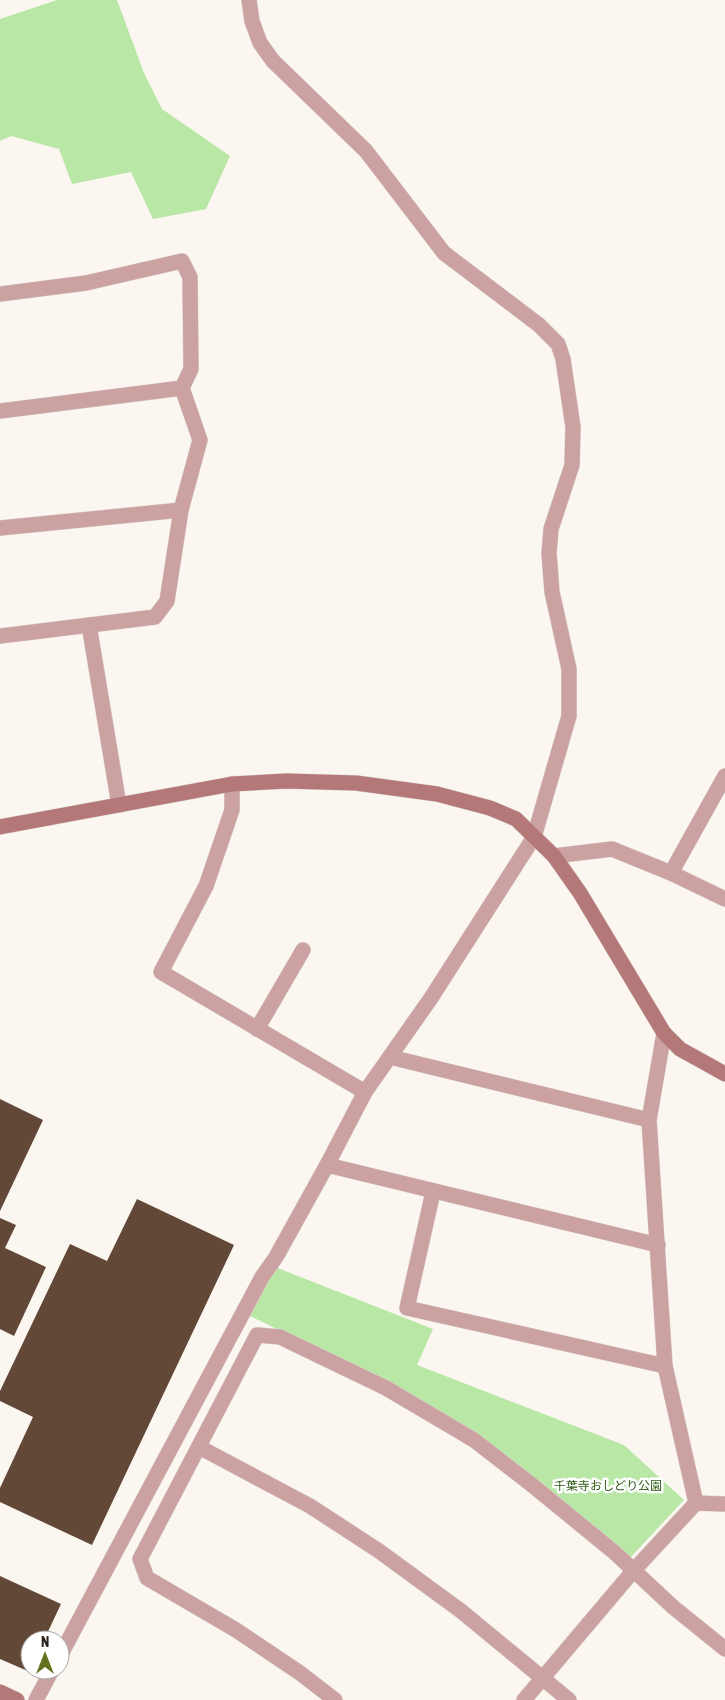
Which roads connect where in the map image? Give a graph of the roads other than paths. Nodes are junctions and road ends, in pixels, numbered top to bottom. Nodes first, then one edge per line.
1 (249, 0) edge
2 (0, 294) edge
3 (182, 388) junction
4 (0, 411) edge
5 (181, 510) junction
6 (0, 528) edge
7 (89, 625) junction
8 (0, 636) edge
9 (725, 776) edge
10 (232, 784) junction
11 (119, 805) junction
12 (0, 827) edge
13 (534, 837) junction
14 (554, 856) junction
15 (671, 873) junction
16 (725, 899) edge
17 (303, 950) dead end
18 (257, 1028) junction
19 (664, 1033) junction
20 (390, 1057) junction
21 (725, 1074) edge
22 (365, 1092) junction
23 (649, 1120) junction
24 (327, 1165) junction
25 (433, 1192) junction
26 (658, 1245) junction
27 (665, 1366) junction
28 (199, 1447) junction
29 (696, 1503) junction
30 (725, 1504) edge
31 (634, 1570) junction
32 (70, 1637) edge
33 (725, 1649) edge
34 (543, 1677) junction
35 (47, 1680) edge
36 (0, 1692) edge
37 (17, 1700) edge
38 (36, 1700) edge
39 (336, 1700) edge
40 (524, 1700) edge
41 (569, 1700) edge

1 - 13 street
2 - 3 street
3 - 4 street
3 - 5 street
5 - 6 street
5 - 7 street
7 - 8 street
7 - 11 street
9 - 15 street
10 - 11 street
10 - 13 street
10 - 18 street
11 - 12 street
13 - 14 street
13 - 20 street
14 - 15 street
14 - 19 street
15 - 16 street
17 - 18 street
18 - 22 street
19 - 21 street
19 - 23 street
20 - 22 street
20 - 23 street
22 - 24 street
23 - 26 street
24 - 25 street
24 - 32 street
25 - 26 street
25 - 27 street
26 - 27 street
27 - 29 street
28 - 31 street
28 - 34 street
28 - 39 street
29 - 30 street
29 - 31 street
31 - 33 street
31 - 34 street
34 - 40 street
34 - 41 street
35 - 38 street
36 - 37 street

